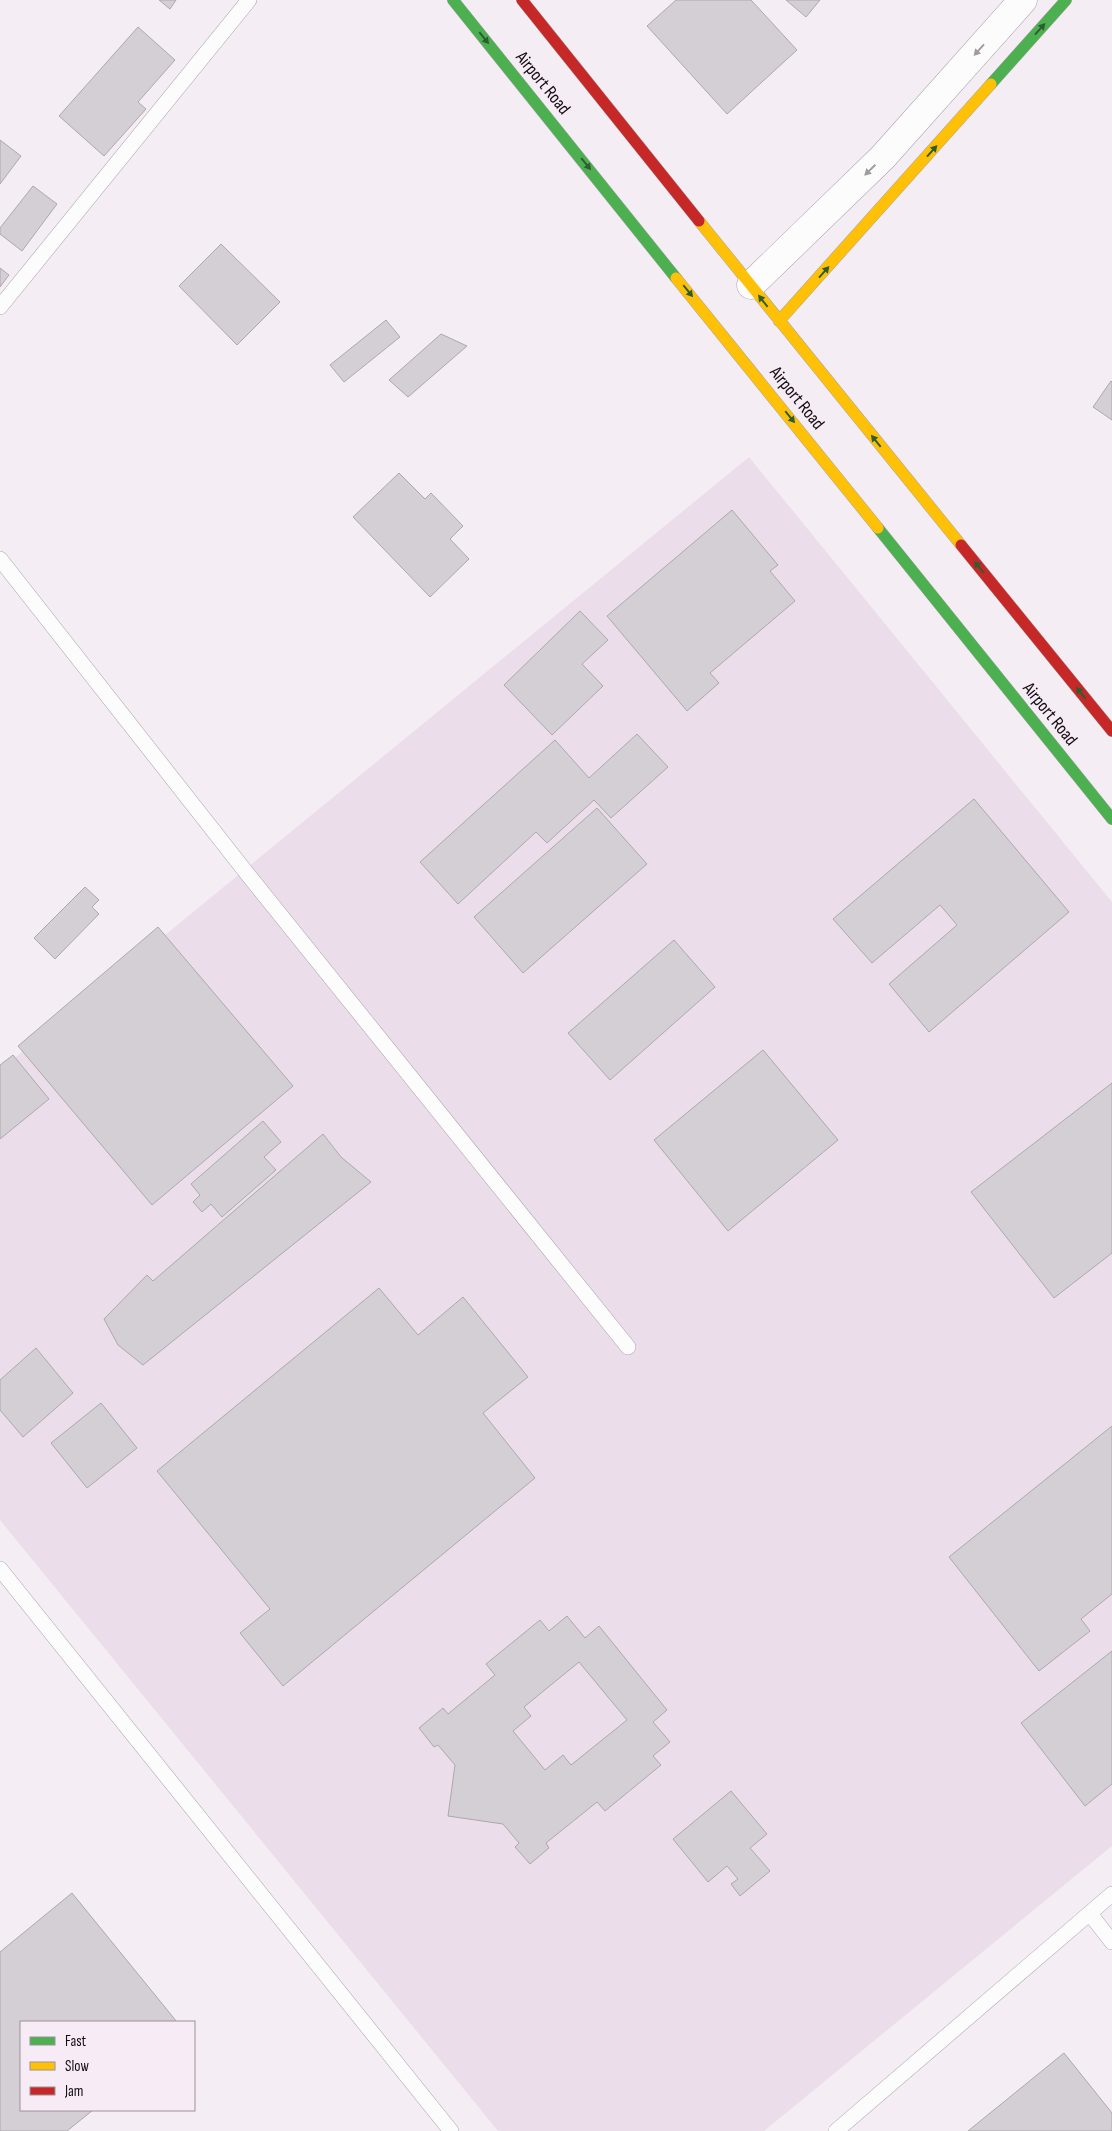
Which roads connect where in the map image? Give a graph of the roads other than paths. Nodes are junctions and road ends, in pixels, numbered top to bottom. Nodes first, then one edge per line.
1 (250, 0) edge
2 (453, 0) edge
3 (522, 0) edge
4 (1023, 0) edge
5 (1066, 0) edge
6 (751, 285) junction
7 (0, 307) edge
8 (780, 321) junction
9 (0, 559) edge
10 (1112, 731) edge
11 (1112, 819) edge
12 (628, 1347) dead end
13 (0, 1568) edge
14 (1112, 1894) edge
15 (1090, 1914) junction
16 (1112, 1942) edge
17 (451, 2131) edge
18 (836, 2131) edge

1 - 7 lane
2 -> 11 main road, Airport Road
3 - 6 main road, Airport Road
4 -> 6 street
8 -> 5 main road
8 -> 6 main road, Airport Road
10 -> 8 main road, Airport Road
9 - 12 lane
13 - 17 lane
14 - 15 lane
15 - 16 lane
15 - 18 lane

